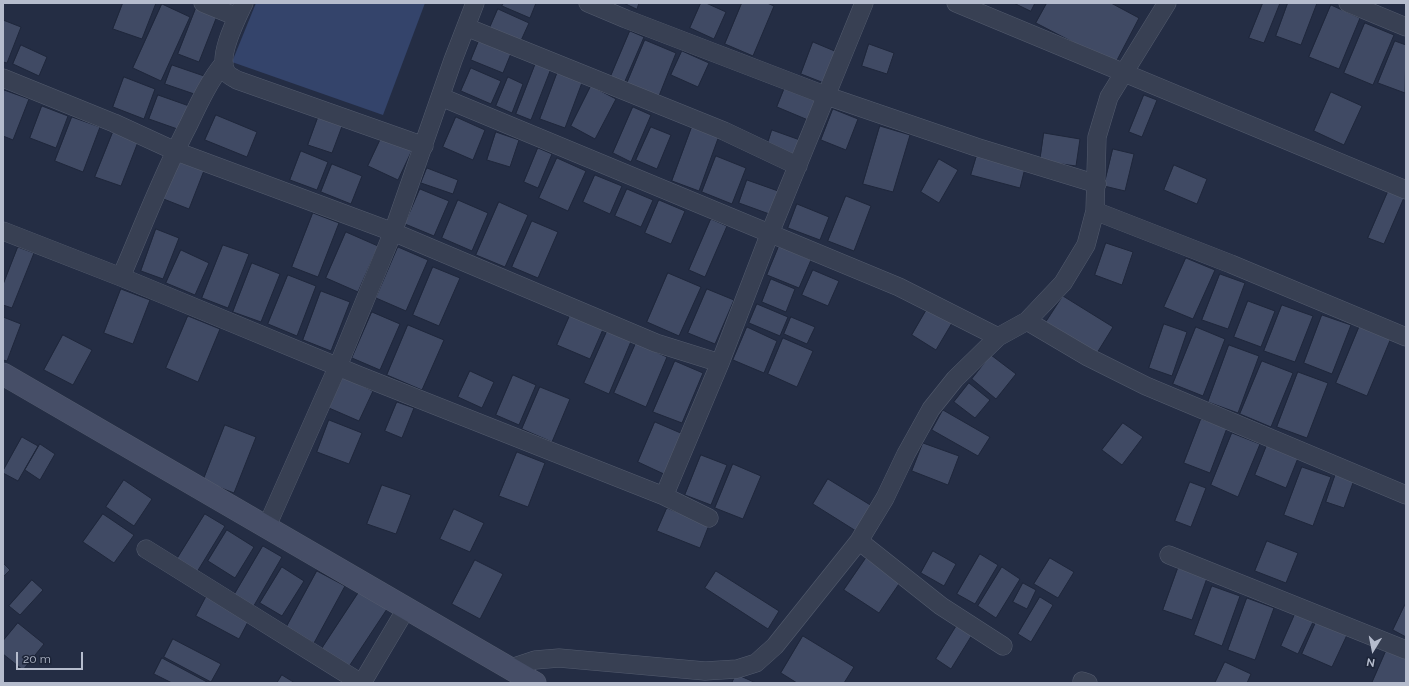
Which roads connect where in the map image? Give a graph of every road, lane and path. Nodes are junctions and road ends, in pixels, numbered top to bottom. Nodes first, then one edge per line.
1 (203, 3) edge
2 (475, 3) edge
3 (588, 3) edge
4 (864, 3) edge
5 (1167, 3) edge
6 (1348, 3) edge
7 (962, 4) edge
8 (240, 10) edge
9 (466, 27) junction
10 (1406, 27) edge
11 (224, 63) junction
12 (1123, 73) junction
13 (3, 78) edge
14 (827, 96) junction
15 (441, 97) junction
16 (424, 146) junction
17 (175, 151) junction
18 (798, 166) junction
19 (1097, 184) junction
20 (1406, 190) edge
21 (1095, 211) junction
22 (3, 230) edge
23 (393, 232) junction
24 (770, 233) junction
25 (121, 277) junction
26 (1027, 321) junction
27 (1406, 336) edge
28 (998, 337) junction
29 (720, 363) junction
30 (338, 366) junction
31 (3, 374) edge
32 (1406, 495) edge
33 (664, 496) junction
34 (709, 518) dead end
35 (267, 526) junction
36 (859, 542) junction
37 (146, 549) dead end
38 (1168, 555) dead end
39 (406, 608) junction
40 (1003, 646) dead end
41 (1406, 650) edge
42 (511, 668) junction
43 (362, 683) edge
44 (535, 683) edge

1 - 8 street
2 - 9 street
3 - 14 street
4 - 14 street
5 - 12 street
6 - 10 street
7 - 12 street
8 - 11 street
9 - 15 street
9 - 18 street
11 - 16 street
11 - 17 street
12 - 19 street
12 - 20 street
13 - 17 street
14 - 18 street
14 - 19 street
15 - 16 street
15 - 24 street
16 - 23 street
17 - 23 street
17 - 25 street
18 - 24 street
19 - 21 street
21 - 26 street
21 - 27 street
22 - 25 street
23 - 29 street
23 - 30 street
24 - 28 street
24 - 29 street
25 - 30 street
26 - 28 street
26 - 32 street
28 - 36 street
29 - 33 street
30 - 33 street
30 - 35 street
31 - 35 street
33 - 34 street
35 - 39 street
36 - 40 street
36 - 42 street
37 - 43 street
38 - 41 street
39 - 42 street
39 - 43 street
42 - 44 street

